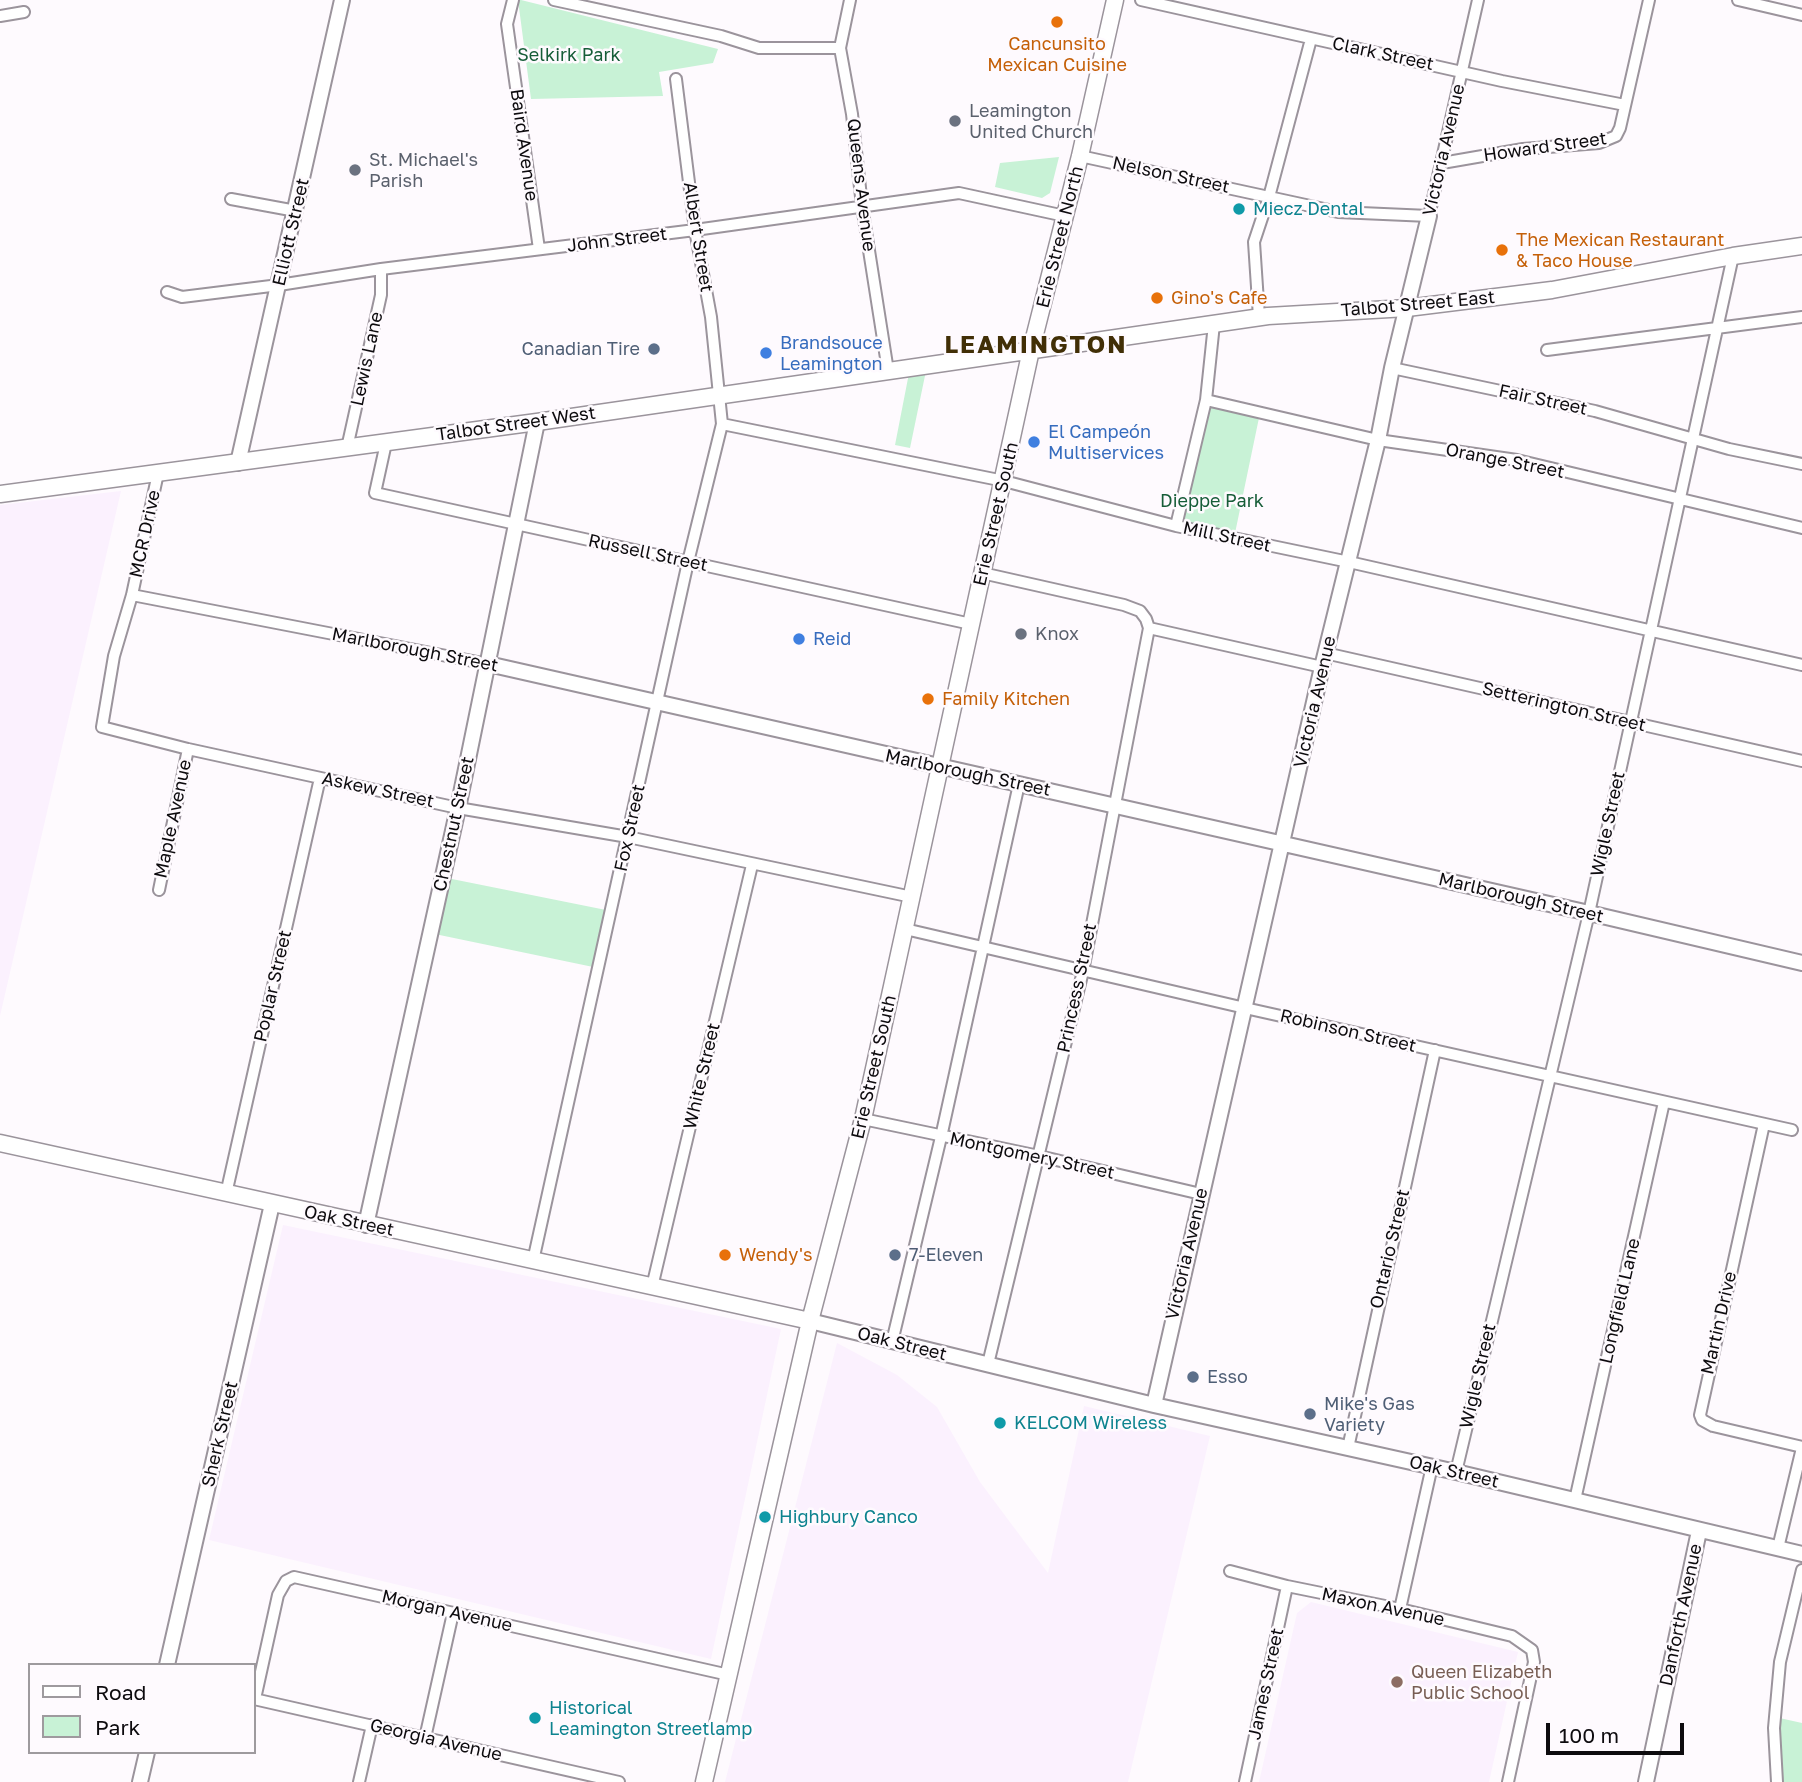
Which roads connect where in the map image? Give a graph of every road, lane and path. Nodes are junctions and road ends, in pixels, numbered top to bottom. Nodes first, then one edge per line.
1 (342, 0) edge
2 (513, 0) edge
3 (554, 0) edge
4 (850, 0) edge
5 (1115, 0) edge
6 (1142, 0) edge
7 (1478, 0) edge
8 (1649, 0) edge
9 (1738, 0) edge
10 (24, 12) dead end
11 (1802, 15) edge
12 (0, 16) edge
13 (1311, 39) junction
14 (840, 48) junction
15 (1461, 71) junction
16 (676, 79) dead end
17 (1625, 105) junction
18 (1080, 156) junction
19 (1442, 163) junction
20 (1269, 197) junction
21 (231, 199) dead end
22 (862, 206) junction
23 (296, 211) junction
24 (1065, 216) junction
25 (1429, 216) junction
26 (695, 230) junction
27 (1802, 246) edge
28 (539, 249) junction
29 (1733, 256) junction
30 (381, 269) junction
31 (279, 285) junction
32 (167, 292) dead end
33 (1407, 308) junction
34 (1259, 317) junction
35 (1802, 317) edge
36 (1214, 324) junction
37 (1717, 327) junction
38 (1031, 350) junction
39 (1547, 350) dead end
40 (1392, 368) junction
41 (888, 371) junction
42 (719, 395) junction
43 (1206, 400) junction
44 (537, 422) junction
45 (722, 424) junction
46 (1693, 437) junction
47 (1378, 440) junction
48 (386, 443) junction
49 (348, 448) junction
50 (238, 463) junction
51 (1802, 464) edge
52 (158, 473) junction
53 (1004, 481) junction
54 (0, 494) edge
55 (1679, 500) junction
56 (516, 525) junction
57 (1176, 526) junction
58 (1802, 528) edge
59 (688, 562) junction
60 (1349, 562) junction
61 (982, 573) junction
62 (132, 595) junction
63 (971, 625) junction
64 (1149, 628) junction
65 (1652, 629) junction
66 (1323, 660) junction
67 (488, 664) junction
68 (1802, 664) edge
69 (657, 703) junction
70 (1630, 722) junction
71 (188, 748) junction
72 (1802, 761) edge
73 (940, 767) junction
74 (320, 778) junction
75 (1019, 784) junction
76 (1114, 804) junction
77 (458, 808) junction
78 (628, 837) junction
79 (1282, 844) junction
80 (752, 865) junction
81 (159, 890) dead end
82 (912, 897) junction
83 (1589, 912) junction
84 (905, 929) junction
85 (982, 948) junction
86 (1802, 963) edge
87 (1083, 971) junction
88 (1245, 1008) junction
89 (1435, 1051) junction
90 (1549, 1076) junction
91 (1664, 1102) junction
92 (863, 1119) junction
93 (1764, 1124) junction
94 (1792, 1130) dead end
95 (941, 1137) junction
96 (0, 1143) edge
97 (1040, 1156) junction
98 (226, 1194) junction
99 (1200, 1194) junction
100 (272, 1204) junction
101 (366, 1224) junction
102 (533, 1261) junction
103 (652, 1287) junction
104 (810, 1321) junction
105 (892, 1342) junction
106 (988, 1364) junction
107 (1154, 1405) junction
108 (1802, 1447) edge
109 (1348, 1448) junction
110 (1432, 1466) junction
111 (1456, 1472) junction
112 (1575, 1500) junction
113 (1699, 1531) junction
114 (1778, 1548) junction
115 (1802, 1554) edge
116 (1802, 1570) edge
117 (1230, 1571) dead end
118 (1287, 1586) junction
119 (1400, 1609) junction
120 (453, 1613) junction
121 (167, 1663) edge
122 (729, 1675) junction
123 (256, 1694) edge
124 (256, 1699) edge
125 (372, 1725) junction
126 (425, 1738) junction
127 (147, 1754) edge
128 (140, 1782) edge
129 (359, 1782) edge
130 (619, 1782) edge
131 (704, 1782) edge
132 (1245, 1782) edge
133 (1508, 1782) edge
134 (1646, 1782) edge
135 (1777, 1782) edge

1 - 23 street, Elliott Street
2 - 28 street, Baird Avenue
3 - 14 street
4 - 14 street, Queens Avenue
5 - 18 main road, Erie Street North
6 - 13 street, Clark Street
7 - 15 street, Victoria Avenue
8 - 17 street
9 - 11 street
10 - 12 street
13 - 15 street, Clark Street
13 - 20 street
14 - 22 street, Queens Avenue
15 - 17 street, Clark Street
15 - 19 street, Victoria Avenue
16 - 26 street, Albert Street
17 - 19 street, Howard Street
18 - 20 street, Nelson Street
18 - 24 main road, Erie Street North
19 - 25 street, Victoria Avenue
20 - 25 street, Nelson Street
20 - 34 street
21 - 23 street
22 - 24 street, John Street
22 - 26 street, John Street
22 - 41 street, Queens Avenue
23 - 31 street, Elliott Street
24 - 38 main road, Erie Street North
25 - 33 street, Victoria Avenue
26 - 28 street, John Street
26 - 42 street, Albert Street
27 - 29 main road, Talbot Street East
28 - 30 street, John Street
29 - 33 main road, Talbot Street East
29 - 37 street, Wigle Street
30 - 31 street, John Street
30 - 49 street, Lewis Lane
31 - 32 street, John Street
31 - 50 street, Elliott Street
33 - 34 main road, Talbot Street East
33 - 40 street, Victoria Avenue
34 - 36 main road, Talbot Street East
35 - 37 street
36 - 38 main road, Talbot Street East
36 - 43 street
37 - 39 street
37 - 46 street, Wigle Street
38 - 41 main road, Talbot Street West
38 - 53 main road, Erie Street South
40 - 46 street, Fair Street
40 - 47 street, Victoria Avenue
41 - 42 main road, Talbot Street West
42 - 44 main road, Talbot Street West
42 - 45 street, Fox Street
43 - 47 street, Orange Street
43 - 57 street
44 - 48 main road, Talbot Street West
44 - 56 street, Chestnut Street
45 - 53 street, Mill Street
45 - 59 street, Fox Street
46 - 51 street, Fair Street
46 - 55 street, Wigle Street
47 - 55 street, Orange Street
47 - 60 street, Victoria Avenue
48 - 49 main road, Talbot Street West
48 - 56 street, Russell Street
49 - 50 main road, Talbot Street West
50 - 52 main road, Talbot Street West
52 - 54 main road, Talbot Street West
52 - 62 street, MCR Drive
53 - 57 street, Mill Street
53 - 61 main road, Erie Street South
55 - 58 street, Orange Street
55 - 65 street, Wigle Street
56 - 59 street, Russell Street
56 - 67 street, Chestnut Street
57 - 60 street, Mill Street
59 - 63 street, Russell Street
59 - 69 street, Fox Street
60 - 65 street, Mill Street
60 - 66 street, Victoria Avenue
61 - 63 main road, Erie Street South
61 - 64 street
62 - 67 street, Marlborough Street
62 - 71 street, Askew Street
63 - 73 main road, Erie Street South
64 - 66 street, Setterington Street
64 - 76 street, Princess Street
65 - 68 street, Mill Street
65 - 70 street, Wigle Street
66 - 70 street, Setterington Street
66 - 79 street, Victoria Avenue
67 - 69 street, Marlborough Street
67 - 77 street, Chestnut Street
69 - 73 street, Marlborough Street
69 - 78 street, Fox Street
70 - 72 street, Setterington Street
70 - 83 street, Wigle Street
71 - 74 street, Askew Street
71 - 81 street, Maple Avenue
73 - 75 street, Marlborough Street
73 - 82 main road, Erie Street South
74 - 77 street, Askew Street
74 - 98 street, Poplar Street
75 - 76 street, Marlborough Street
75 - 85 street
76 - 79 street, Marlborough Street
76 - 87 street, Princess Street
77 - 78 street, Askew Street
77 - 101 street, Chestnut Street
78 - 80 street, Askew Street
78 - 102 street, Fox Street
79 - 83 street, Marlborough Street
79 - 88 street, Victoria Avenue
80 - 82 street, Askew Street
80 - 103 street, White Street
82 - 84 main road, Erie Street South
83 - 86 street, Marlborough Street
83 - 90 street, Wigle Street
84 - 85 street, Robinson Street
84 - 92 main road, Erie Street South
85 - 87 street, Robinson Street
85 - 95 street
87 - 88 street, Robinson Street
87 - 97 street, Princess Street
88 - 89 street, Robinson Street
88 - 99 street, Victoria Avenue
89 - 90 street, Robinson Street
89 - 109 street, Ontario Street
90 - 91 street, Robinson Street
90 - 111 street, Wigle Street
91 - 93 street, Robinson Street
91 - 112 street, Longfield Lane
92 - 95 street, Montgomery Street
92 - 104 main road, Erie Street South
93 - 94 street, Robinson Street
93 - 108 street, Martin Drive
95 - 97 street, Montgomery Street
95 - 105 street
96 - 98 main road, Oak Street
97 - 99 street, Montgomery Street
97 - 106 street, Princess Street
98 - 100 main road, Oak Street
99 - 107 street, Victoria Avenue
100 - 101 main road, Oak Street
100 - 121 street, Sherk Street
101 - 102 main road, Oak Street
102 - 103 main road, Oak Street
103 - 104 main road, Oak Street
104 - 105 street, Oak Street
104 - 122 main road, Erie Street South
105 - 106 street, Oak Street
106 - 107 street, Oak Street
107 - 109 street, Oak Street
108 - 114 street
109 - 110 street, Oak Street
110 - 111 street, Oak Street
110 - 119 street
111 - 112 street, Oak Street
112 - 113 street, Oak Street
113 - 114 street, Oak Street
113 - 134 street, Danforth Avenue
114 - 115 street, Oak Street
116 - 135 street
117 - 118 street, Maxon Avenue
118 - 119 street, Maxon Avenue
118 - 132 street, James Street
119 - 133 street, Maxon Avenue
120 - 122 street, Morgan Avenue
120 - 123 street, Morgan Avenue
120 - 126 street
122 - 131 main road, Erie Street South
124 - 125 street, Georgia Avenue
125 - 126 street, Georgia Avenue
125 - 129 street
126 - 130 street, Georgia Avenue
127 - 128 street

